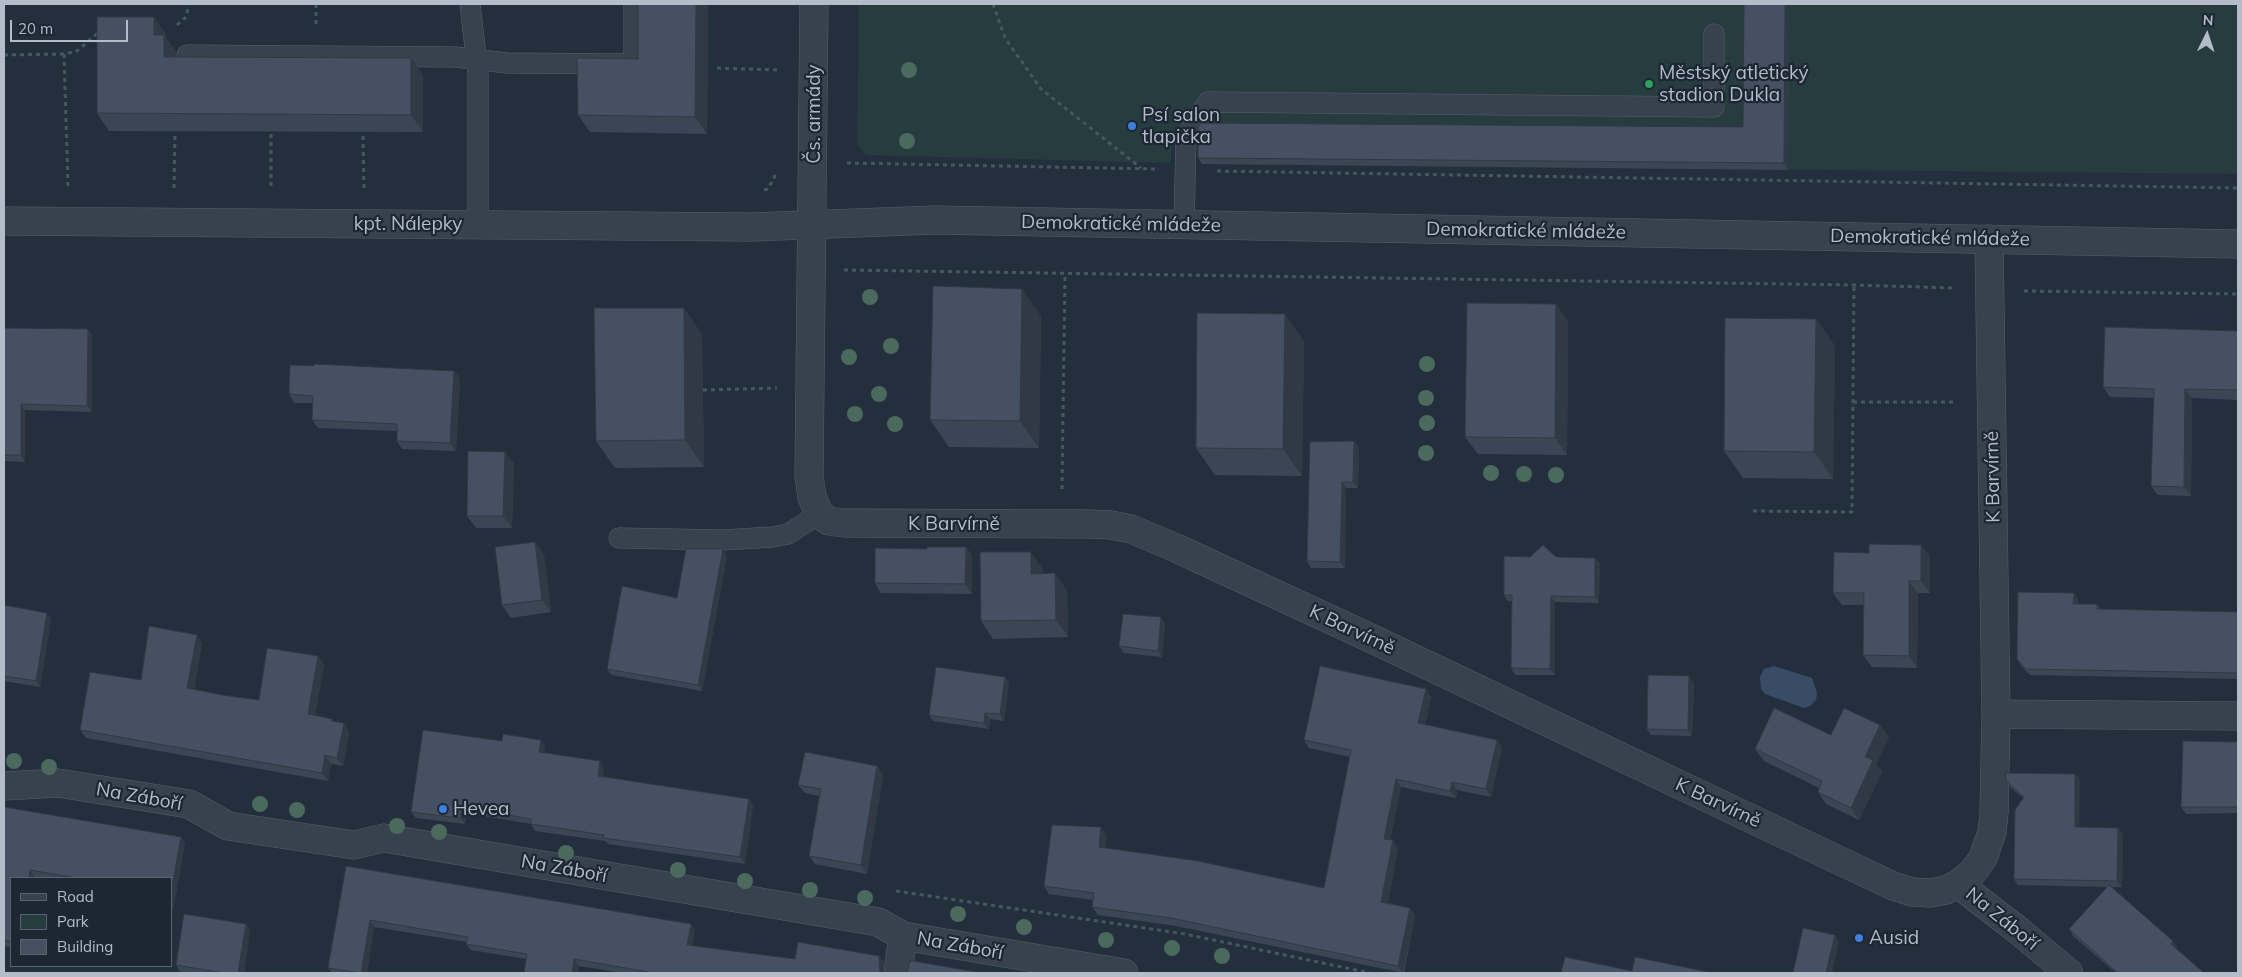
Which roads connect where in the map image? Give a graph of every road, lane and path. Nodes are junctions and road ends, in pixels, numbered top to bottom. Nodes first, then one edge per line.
1 (189, 4) edge
2 (470, 4) edge
3 (634, 4) edge
4 (814, 4) edge
5 (993, 4) edge
6 (173, 26) dead end
7 (102, 29) edge
8 (1714, 34) dead end
9 (64, 54) junction
10 (187, 54) dead end
11 (4, 55) edge
12 (477, 60) junction
13 (778, 60) dead end
14 (716, 68) dead end
15 (778, 70) junction
16 (778, 78) dead end
17 (175, 134) edge
18 (271, 134) edge
19 (363, 136) edge
20 (813, 164) junction
21 (777, 168) dead end
22 (1142, 169) junction
23 (1185, 170) junction
24 (2238, 188) edge
25 (174, 191) dead end
26 (271, 192) dead end
27 (364, 192) dead end
28 (759, 192) dead end
29 (4, 221) edge
30 (67, 222) junction
31 (813, 224) junction
32 (478, 225) junction
33 (1184, 225) junction
34 (1989, 239) junction
35 (2238, 244) edge
36 (812, 271) junction
37 (1065, 272) junction
38 (1854, 285) junction
39 (1991, 290) junction
40 (2238, 294) edge
41 (778, 388) dead end
42 (703, 390) dead end
43 (1853, 402) junction
44 (1992, 402) junction
45 (1753, 511) dead end
46 (820, 514) junction
47 (1061, 524) junction
48 (619, 538) dead end
49 (1996, 714) junction
50 (2238, 716) edge
51 (4, 786) edge
52 (1958, 884) junction
53 (904, 936) junction
54 (898, 973) edge
55 (1124, 973) edge
56 (2069, 973) edge

1 - 6 path
2 - 12 lane
3 - 12 lane
4 - 20 street, Čs. armády
5 - 22 path
7 - 9 path
8 - 23 lane
9 - 11 path
9 - 30 path
10 - 12 lane
12 - 32 lane
13 - 15 path
14 - 15 path
15 - 16 path
17 - 25 path
18 - 26 path
19 - 27 path
20 - 22 path
20 - 31 street, Čs. armády
21 - 28 path
22 - 23 path
23 - 24 path
23 - 33 lane
29 - 30 street, kpt. Nálepky
30 - 32 street, kpt. Nálepky
31 - 32 street, kpt. Nálepky
31 - 33 street, Demokratické mládeže
31 - 36 street
33 - 34 street, Demokratické mládeže
34 - 35 street, Demokratické mládeže
34 - 39 street, K Barvírně
36 - 37 path
36 - 46 street
37 - 38 path
37 - 47 path
38 - 39 path
38 - 43 path
39 - 40 path
39 - 44 street, K Barvírně
41 - 42 path
43 - 44 path
43 - 45 path
44 - 49 street, K Barvírně
46 - 47 street, K Barvírně
46 - 48 lane
47 - 52 street, K Barvírně
49 - 50 street
49 - 52 street, K Barvírně
51 - 53 street, Na Záboří
52 - 56 street, Na Záboří
53 - 54 street
53 - 55 street, Na Záboří

